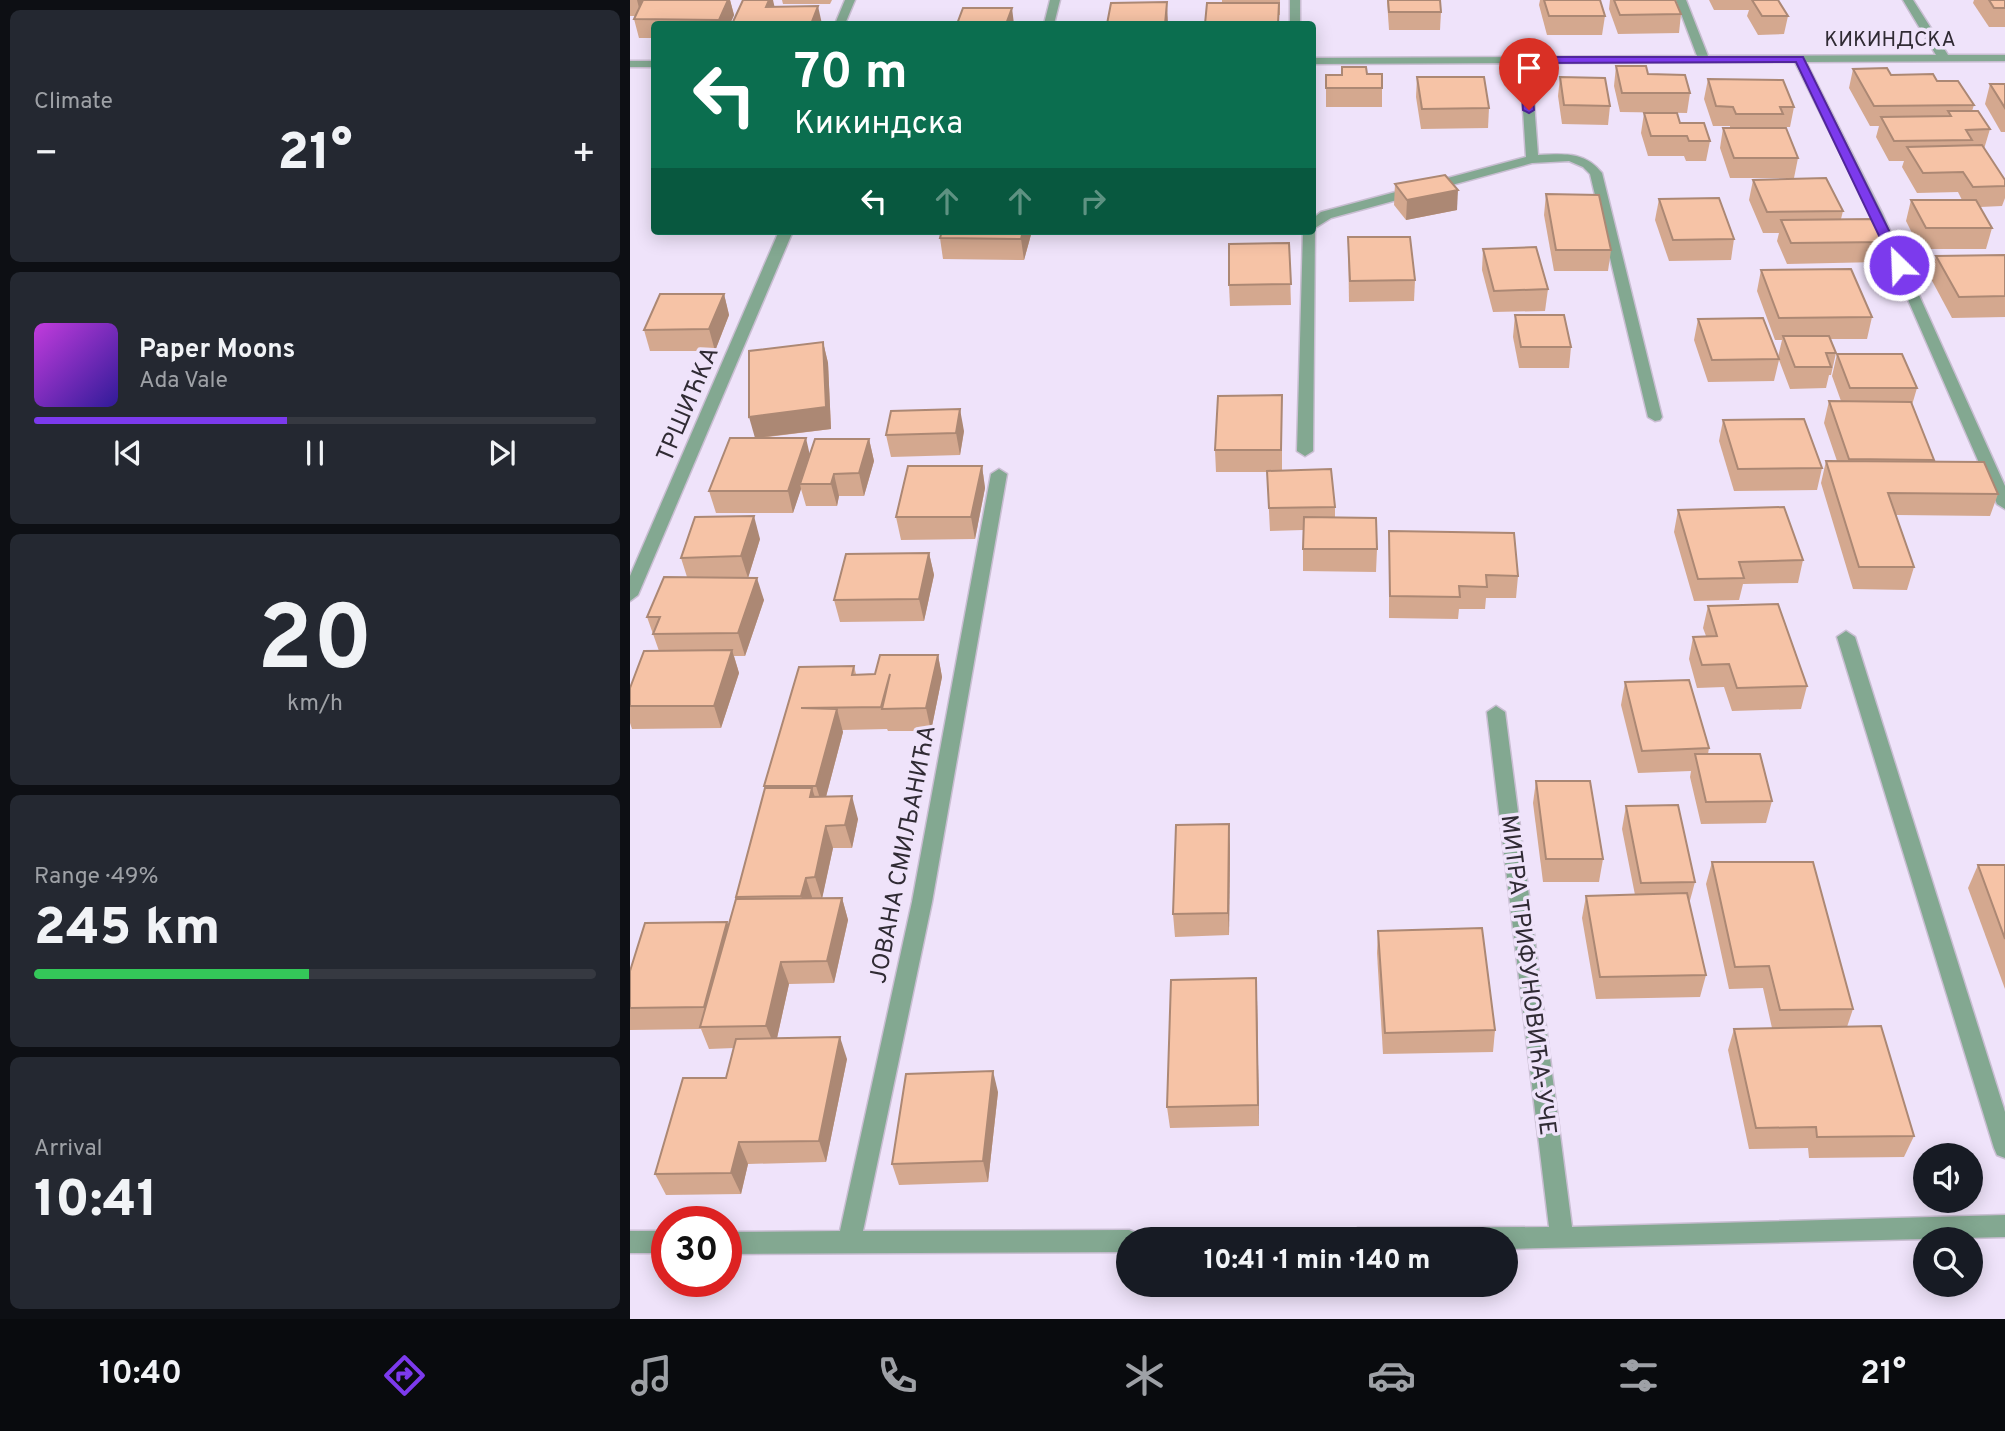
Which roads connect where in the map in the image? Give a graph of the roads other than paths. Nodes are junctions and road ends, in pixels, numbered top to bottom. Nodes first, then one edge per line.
1 (850, 0) edge
2 (1055, 0) edge
3 (1295, 0) edge
4 (1681, 0) edge
5 (1908, 0) edge
6 (841, 21) edge
7 (1050, 21) edge
8 (1294, 21) edge
9 (1944, 58) junction
10 (2005, 58) edge
11 (1704, 59) junction
12 (1800, 59) junction
13 (1525, 60) junction
14 (1316, 61) edge
15 (630, 64) edge
16 (651, 64) edge
17 (1532, 159) junction
18 (1316, 223) edge
19 (784, 235) edge
20 (1310, 235) edge
21 (1655, 417) dead end
22 (1305, 451) dead end
23 (999, 474) dead end
24 (2005, 504) edge
25 (630, 595) edge
26 (1846, 637) dead end
27 (1496, 712) dead end
28 (2005, 1148) edge
29 (2005, 1226) edge
30 (1518, 1238) edge
31 (1562, 1238) junction
32 (1116, 1241) edge
33 (630, 1242) edge
34 (651, 1242) edge
35 (742, 1242) edge
36 (849, 1242) junction

1 - 6 street
2 - 7 street
3 - 8 street
4 - 11 street
5 - 9 street
9 - 10 street, КИКИНДСКА
9 - 12 street, КИКИНДСКА
11 - 12 street, КИКИНДСКА
11 - 13 street, КИКИНДСКА
12 - 24 street
13 - 14 street, КИКИНДСКА
13 - 17 street
15 - 16 street
17 - 18 street
17 - 21 street
19 - 25 street, ТРШИЋКА
20 - 22 street
23 - 36 street, ЈОВАНА СМИЉАНИЋА
26 - 28 street
27 - 31 street, МИТРА ТРИФУНОВИЋА-УЧЕ
29 - 31 street
30 - 31 street
32 - 36 street
33 - 34 street
35 - 36 street

